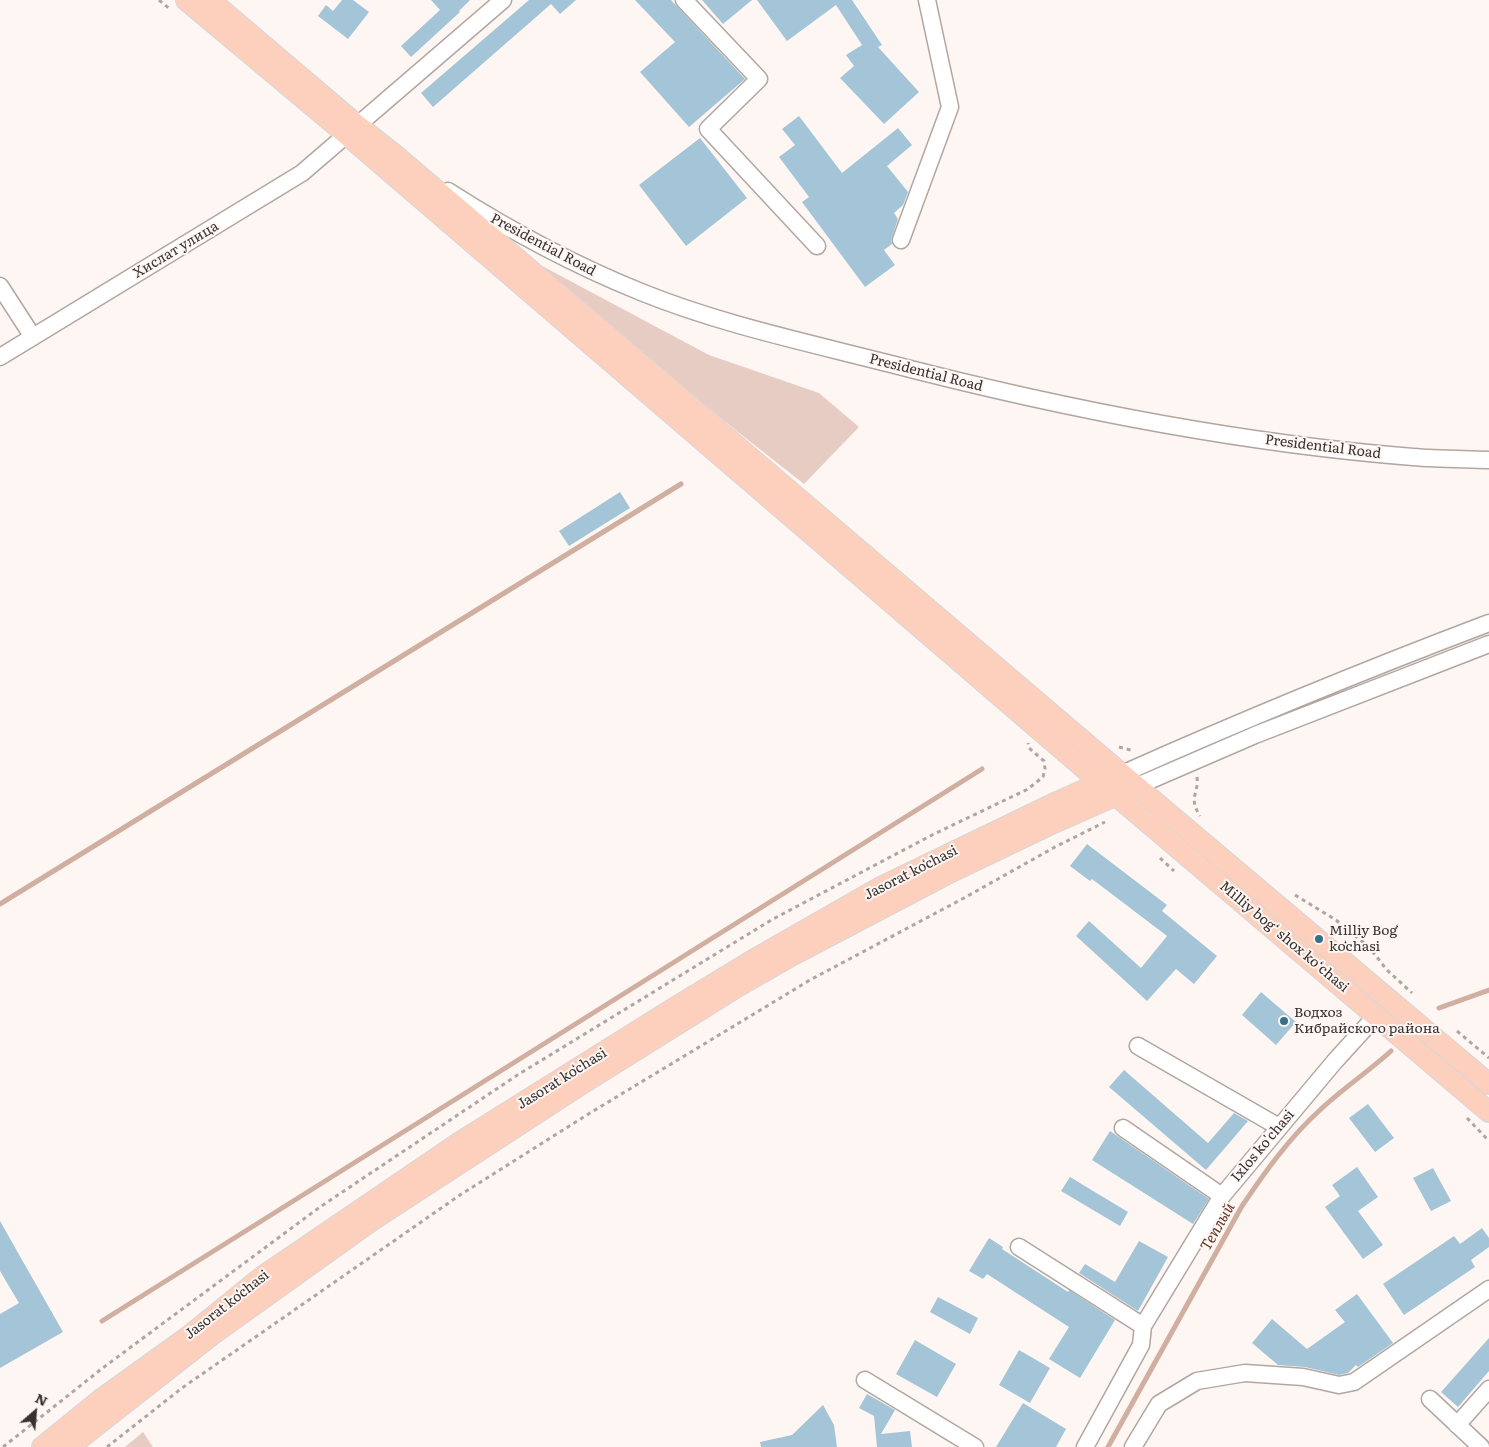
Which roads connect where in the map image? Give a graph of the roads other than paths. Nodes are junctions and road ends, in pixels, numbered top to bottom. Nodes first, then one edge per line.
1 (210, 0) edge
2 (503, 0) edge
3 (684, 0) edge
4 (927, 0) edge
5 (180, 6) edge
6 (352, 130) junction
7 (400, 160) junction
8 (901, 240) dead end
9 (817, 246) dead end
10 (0, 286) edge
11 (33, 337) junction
12 (0, 357) edge
13 (1489, 460) edge
14 (1489, 622) edge
15 (1489, 644) edge
16 (1122, 774) junction
17 (1101, 783) junction
18 (1137, 786) junction
19 (1117, 795) junction
20 (1376, 1016) junction
21 (1138, 1046) dead end
22 (1489, 1084) edge
23 (1489, 1112) edge
24 (1279, 1127) junction
25 (1123, 1128) dead end
26 (1222, 1196) junction
27 (1019, 1247) dead end
28 (1489, 1289) edge
29 (1143, 1326) junction
30 (865, 1380) dead end
31 (1489, 1389) edge
32 (1430, 1399) dead end
33 (1457, 1425) junction
34 (1489, 1440) edge
35 (42, 1447) edge
36 (69, 1447) edge
37 (975, 1447) edge
38 (1085, 1447) edge
39 (1133, 1447) edge
40 (1482, 1447) edge

1 - 6 main road
2 - 6 street, Хислат улица
3 - 9 street
4 - 8 street
5 - 6 main road
6 - 7 main road, Milliy bog‘ shox ko‘chasi
6 - 11 street, Хислат улица
6 - 17 main road, Milliy bog‘ shox ko‘chasi
7 - 13 street, Presidential Road
7 - 16 main road, Milliy bog‘ shox ko‘chasi
10 - 11 street
11 - 12 street, Хислат улица
14 - 16 street
15 - 18 street
16 - 17 main road, Jasorat koʻchasi
16 - 18 main road, Milliy bog‘ shox ko‘chasi
17 - 19 main road, Milliy bog‘ shox ko‘chasi
17 - 35 main road, Jasorat koʻchasi
18 - 19 main road, Jasorat koʻchasi
18 - 22 main road, Milliy bog‘ shox ko‘chasi
19 - 20 main road, Milliy bog‘ shox ko‘chasi
19 - 36 main road, Jasorat koʻchasi
20 - 23 main road, Milliy bog‘ shox ko‘chasi
20 - 24 street, Ixlos ko'chasi
21 - 24 street
24 - 26 street, Ixlos ko'chasi
25 - 26 street
26 - 29 street, Ixlos ko'chasi
27 - 29 street
28 - 39 street
29 - 38 street, Ixlos ko'chasi
30 - 37 street
31 - 33 street
32 - 33 street
33 - 40 street
34 - 40 street

